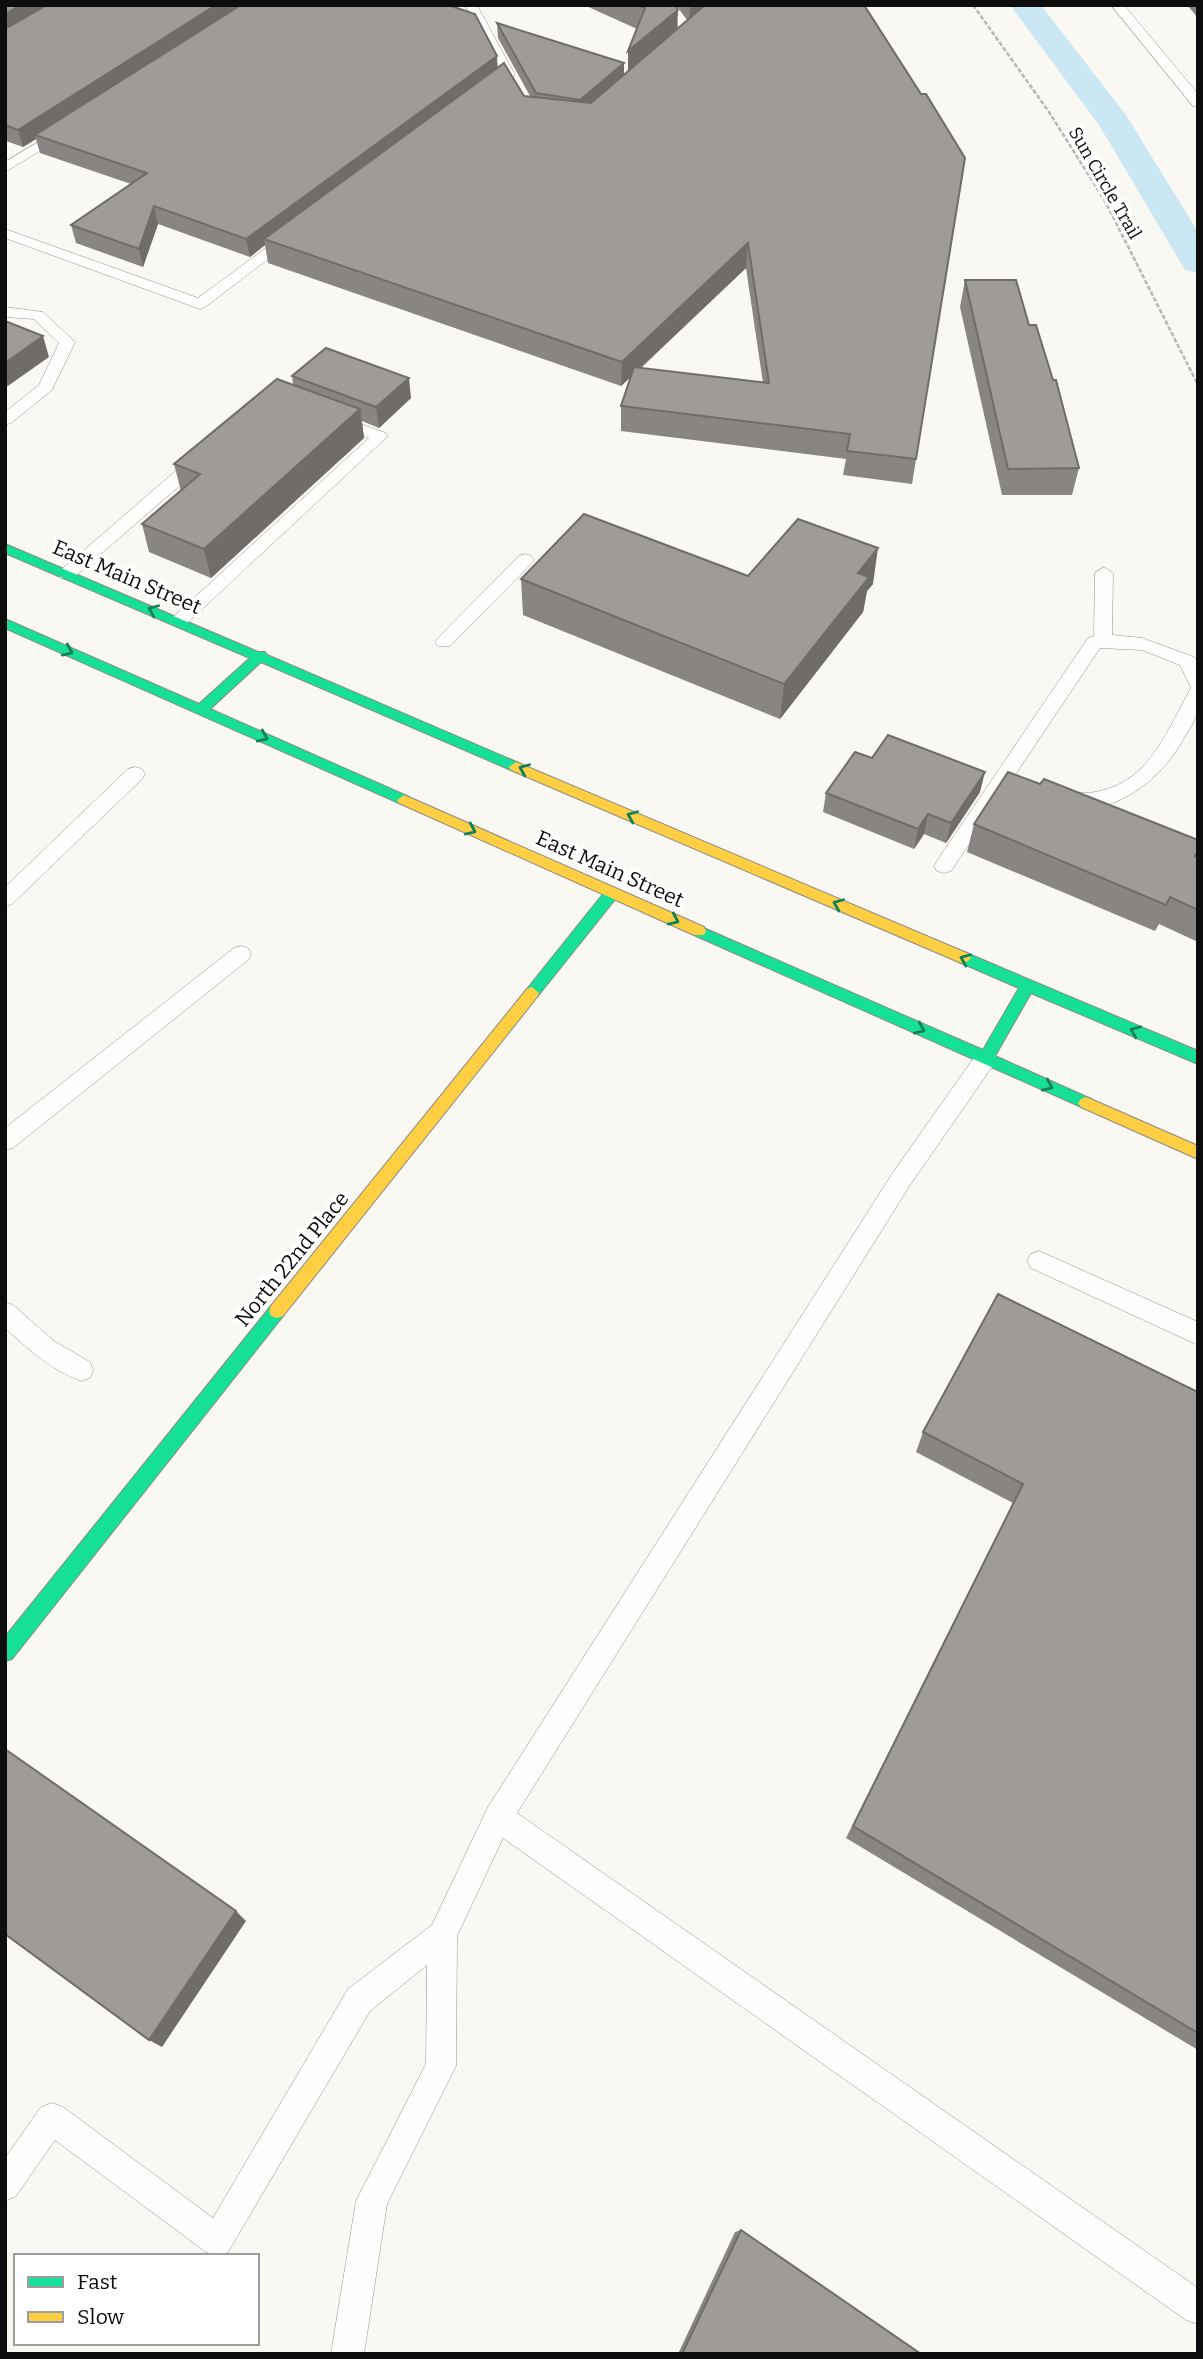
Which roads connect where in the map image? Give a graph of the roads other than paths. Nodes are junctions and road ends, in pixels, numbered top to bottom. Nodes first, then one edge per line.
1 (471, 5) edge
2 (1117, 5) edge
3 (475, 99) edge
4 (1198, 103) edge
5 (75, 123) edge
6 (5, 168) edge
7 (299, 230) edge
8 (5, 233) edge
9 (5, 312) edge
10 (320, 414) edge
11 (5, 420) edge
12 (215, 447) edge
13 (5, 548) edge
14 (525, 559) dead end
15 (1104, 573) dead end
16 (67, 574) junction
17 (179, 621) junction
18 (5, 623) edge
19 (1103, 640) junction
20 (444, 642) dead end
21 (261, 655) junction
22 (1198, 685) edge
23 (1198, 691) edge
24 (201, 710) junction
25 (135, 774) dead end
26 (999, 784) junction
27 (1021, 791) edge
28 (1043, 797) edge
29 (944, 866) dead end
30 (612, 893) junction
31 (5, 899) edge
32 (241, 954) dead end
33 (1028, 986) junction
34 (986, 1058) junction
35 (1198, 1058) edge
36 (5, 1141) edge
37 (1198, 1153) edge
38 (1039, 1261) dead end
39 (5, 1312) edge
40 (1198, 1334) edge
41 (81, 1370) dead end
42 (5, 1652) edge
43 (498, 1817) junction
44 (442, 1935) junction
45 (5, 2185) edge
46 (1198, 2308) edge
47 (347, 2354) edge

1 - 3 lane
2 - 4 lane
5 - 6 lane
7 - 8 lane
9 - 11 lane
10 - 17 lane
12 - 16 lane
13 - 16 main road, East Main Street
14 - 20 lane
15 - 19 lane
17 -> 16 main road, East Main Street
17 - 21 main road, East Main Street
18 -> 24 main road, East Main Street
19 - 22 lane
19 - 26 lane
21 - 24 main road
33 -> 21 main road, East Main Street
23 - 28 lane
24 -> 30 main road, East Main Street
25 - 31 lane
26 - 27 lane
26 - 29 lane
30 -> 34 main road, East Main Street
30 - 42 main road, North 22nd Place
32 - 36 lane
33 - 34 main road
35 -> 33 main road, East Main Street
34 -> 37 main road, East Main Street
34 - 43 lane
38 - 40 lane
39 - 41 lane
43 - 44 lane
43 - 46 lane
44 - 45 lane
44 - 47 lane

